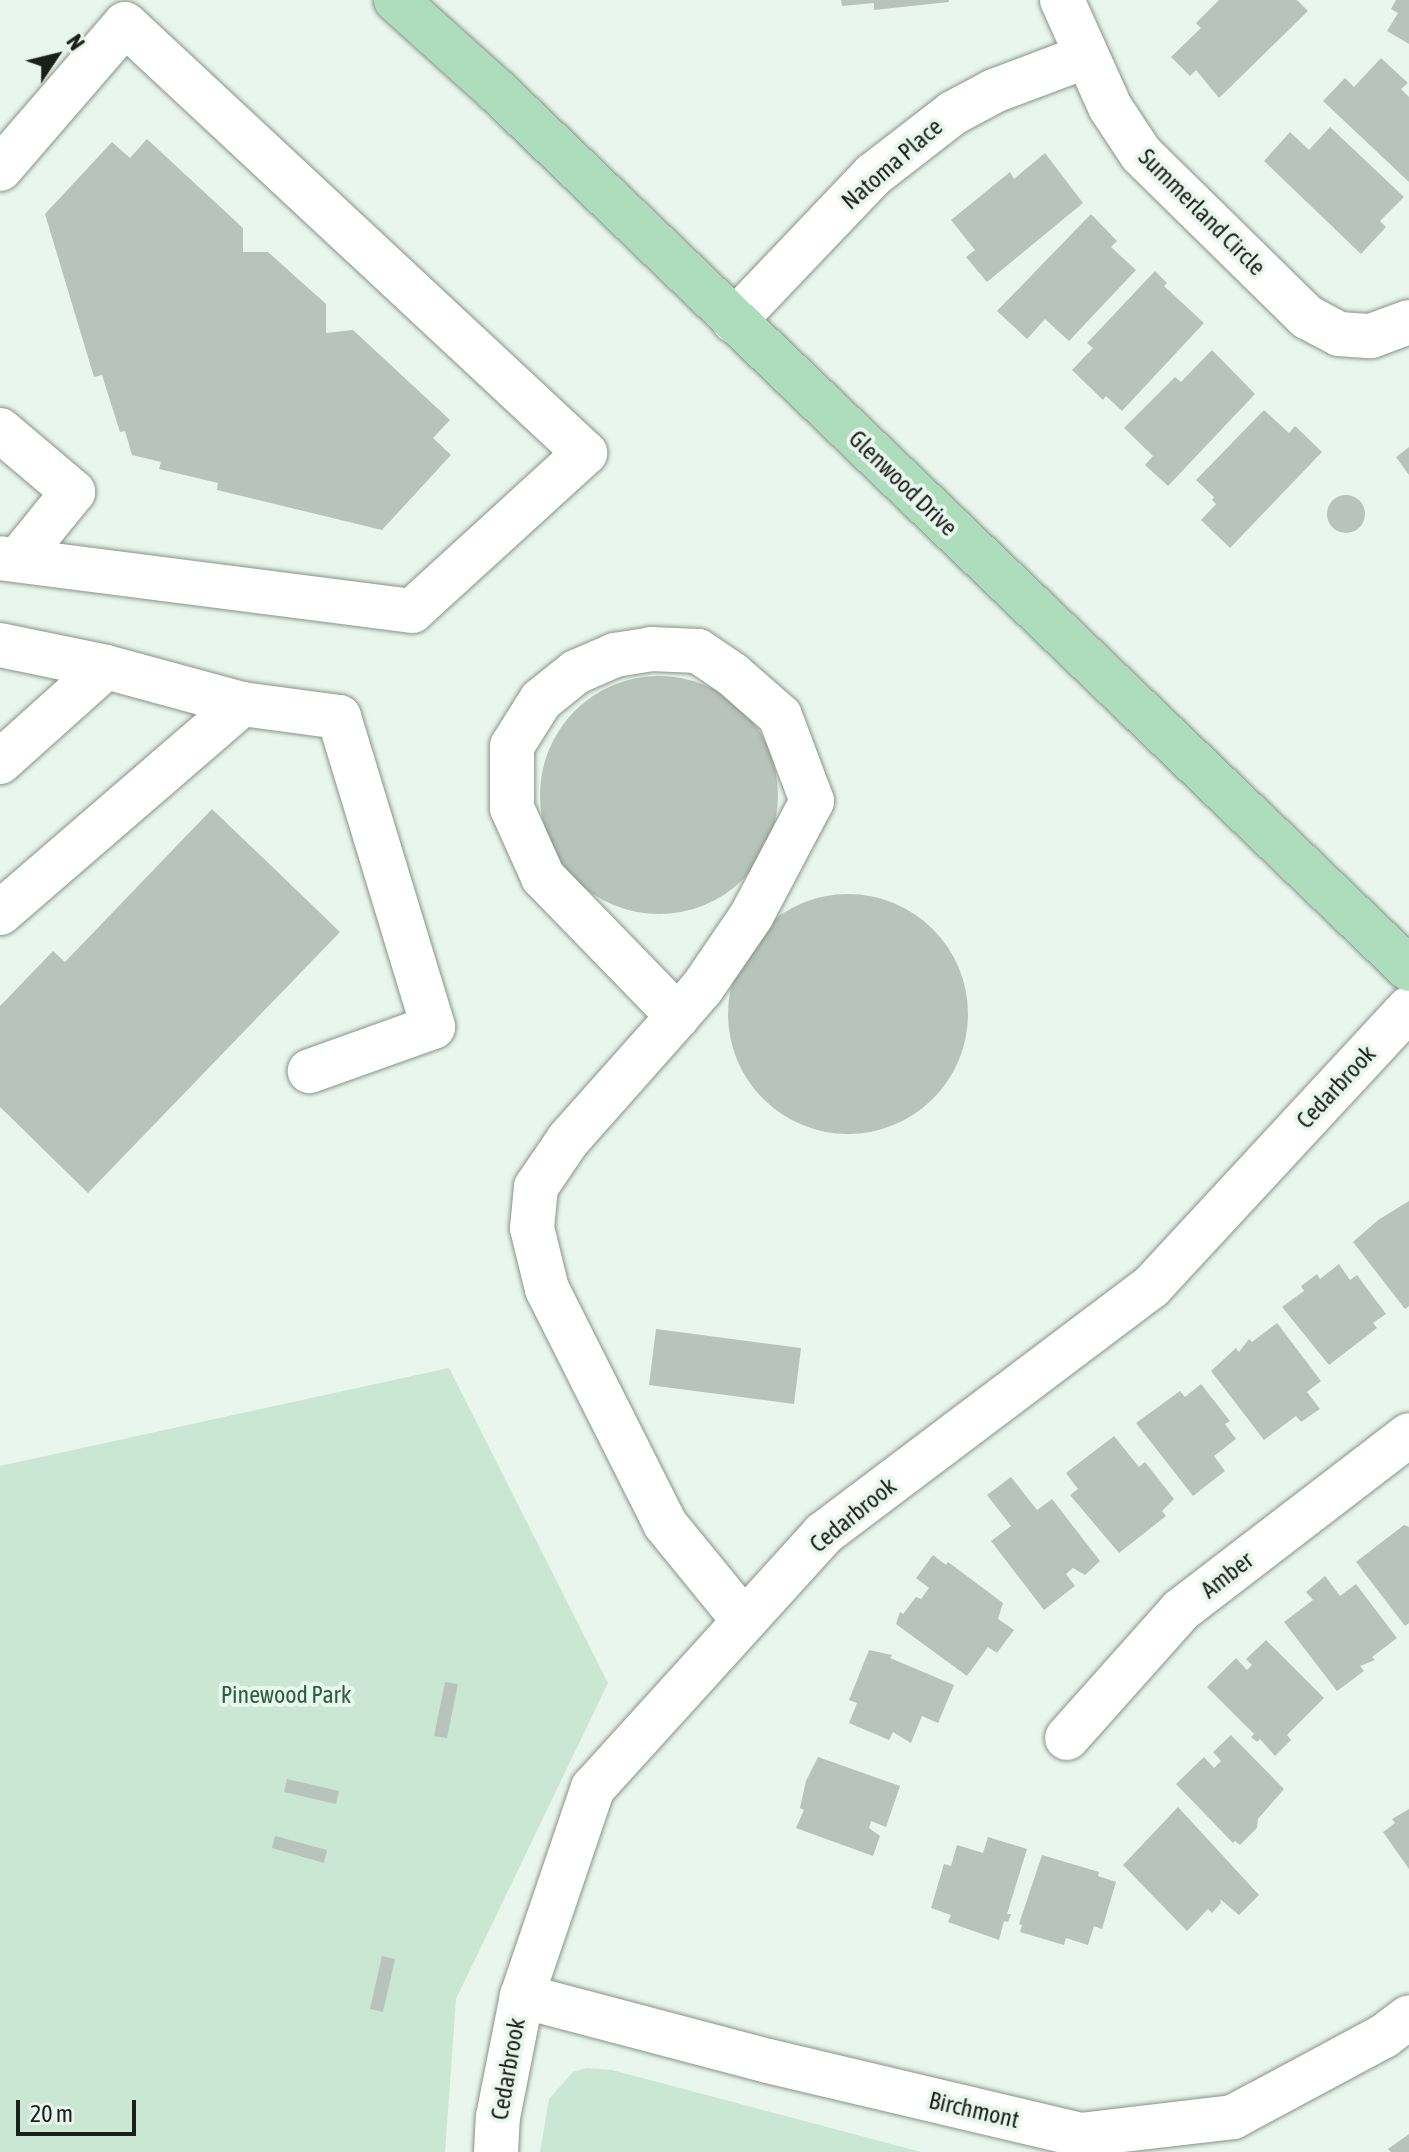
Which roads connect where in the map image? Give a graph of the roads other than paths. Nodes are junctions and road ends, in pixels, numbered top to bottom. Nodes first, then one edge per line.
1 (396, 0) edge
2 (1062, 0) edge
3 (1084, 57) junction
4 (0, 169) edge
5 (734, 321) junction
6 (1409, 322) edge
7 (0, 430) edge
8 (9, 559) edge
9 (0, 645) edge
10 (106, 667) junction
11 (242, 704) junction
12 (0, 762) edge
13 (0, 913) edge
14 (1409, 969) edge
15 (1409, 1008) edge
16 (678, 1016) junction
17 (310, 1071) dead end
18 (1409, 1435) edge
19 (744, 1621) junction
20 (1067, 1738) dead end
21 (522, 1996) junction
22 (1409, 2017) edge
23 (496, 2152) edge

1 - 5 main road, Glenwood Drive
2 - 3 street, Summerland Circle
3 - 5 street, Natoma Place
3 - 6 street, Summerland Circle
4 - 8 street
5 - 14 main road, Glenwood Drive
7 - 8 street
9 - 10 street
10 - 11 street
10 - 12 street
11 - 13 street
11 - 17 street
15 - 19 street, Cedarbrook
16 - 16 street
16 - 19 street
18 - 20 street, Amber
19 - 21 street, Cedarbrook
21 - 22 street, Birchmont
21 - 23 street, Cedarbrook

